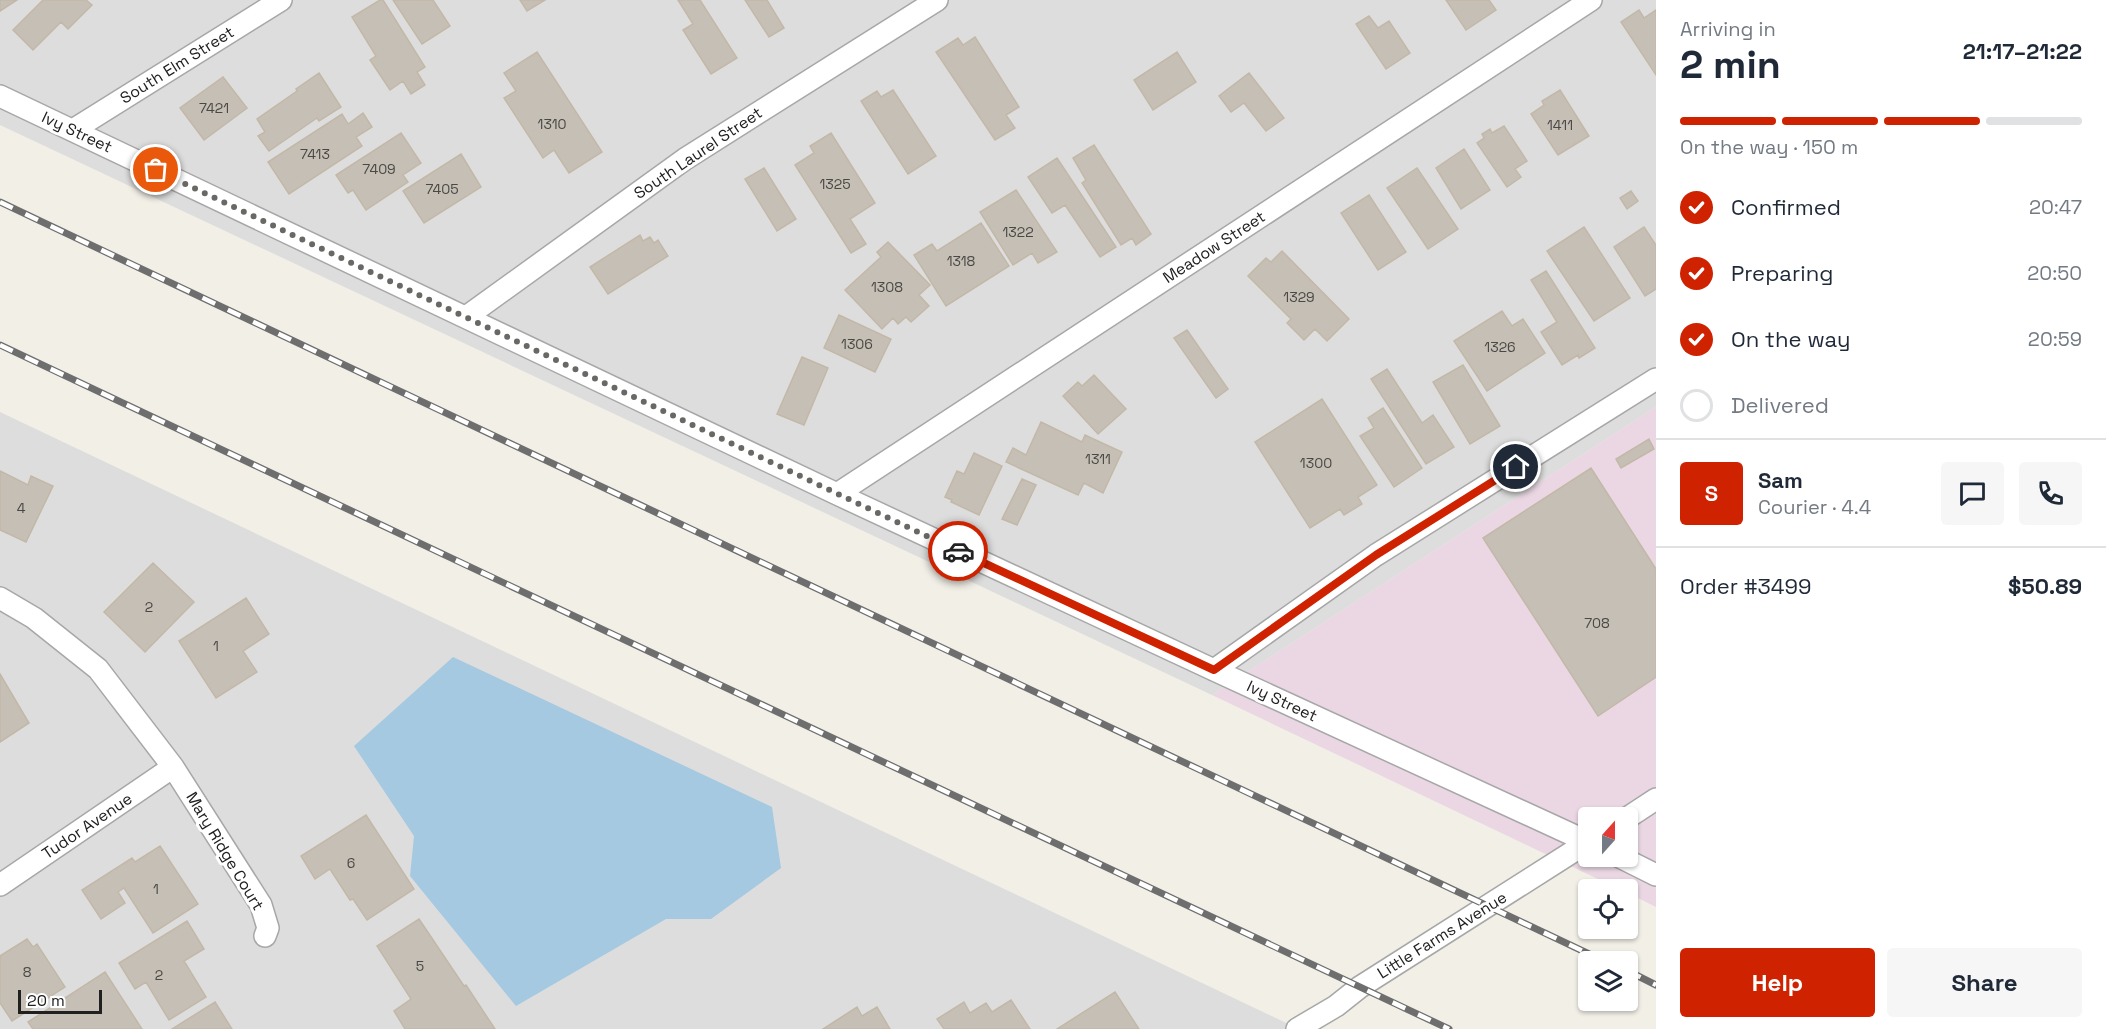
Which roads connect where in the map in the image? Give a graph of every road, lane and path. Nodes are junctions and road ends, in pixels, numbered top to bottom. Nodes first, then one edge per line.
1 (281, 0) edge
2 (937, 0) edge
3 (1591, 0) edge
4 (0, 96) edge
5 (73, 130) junction
6 (466, 317) junction
7 (1656, 379) edge
8 (837, 494) junction
9 (0, 597) edge
10 (1214, 670) junction
11 (173, 767) junction
12 (1656, 800) edge
13 (1638, 812) edge
14 (1578, 837) edge
15 (1578, 848) edge
16 (1638, 866) edge
17 (1656, 875) edge
18 (0, 885) edge
19 (265, 936) dead end
20 (1297, 1029) edge

1 - 5 street, South Elm Street
2 - 6 street, South Laurel Street
3 - 8 street, Meadow Street
4 - 5 street, Ivy Street
5 - 6 street, Ivy Street
6 - 8 street, Ivy Street
7 - 10 street
8 - 10 street, Ivy Street
9 - 11 street, Mary Ridge Court
10 - 14 street, Ivy Street
11 - 18 street, Tudor Avenue
11 - 19 street, Mary Ridge Court
12 - 13 street
15 - 20 street, Little Farms Avenue
16 - 17 street

